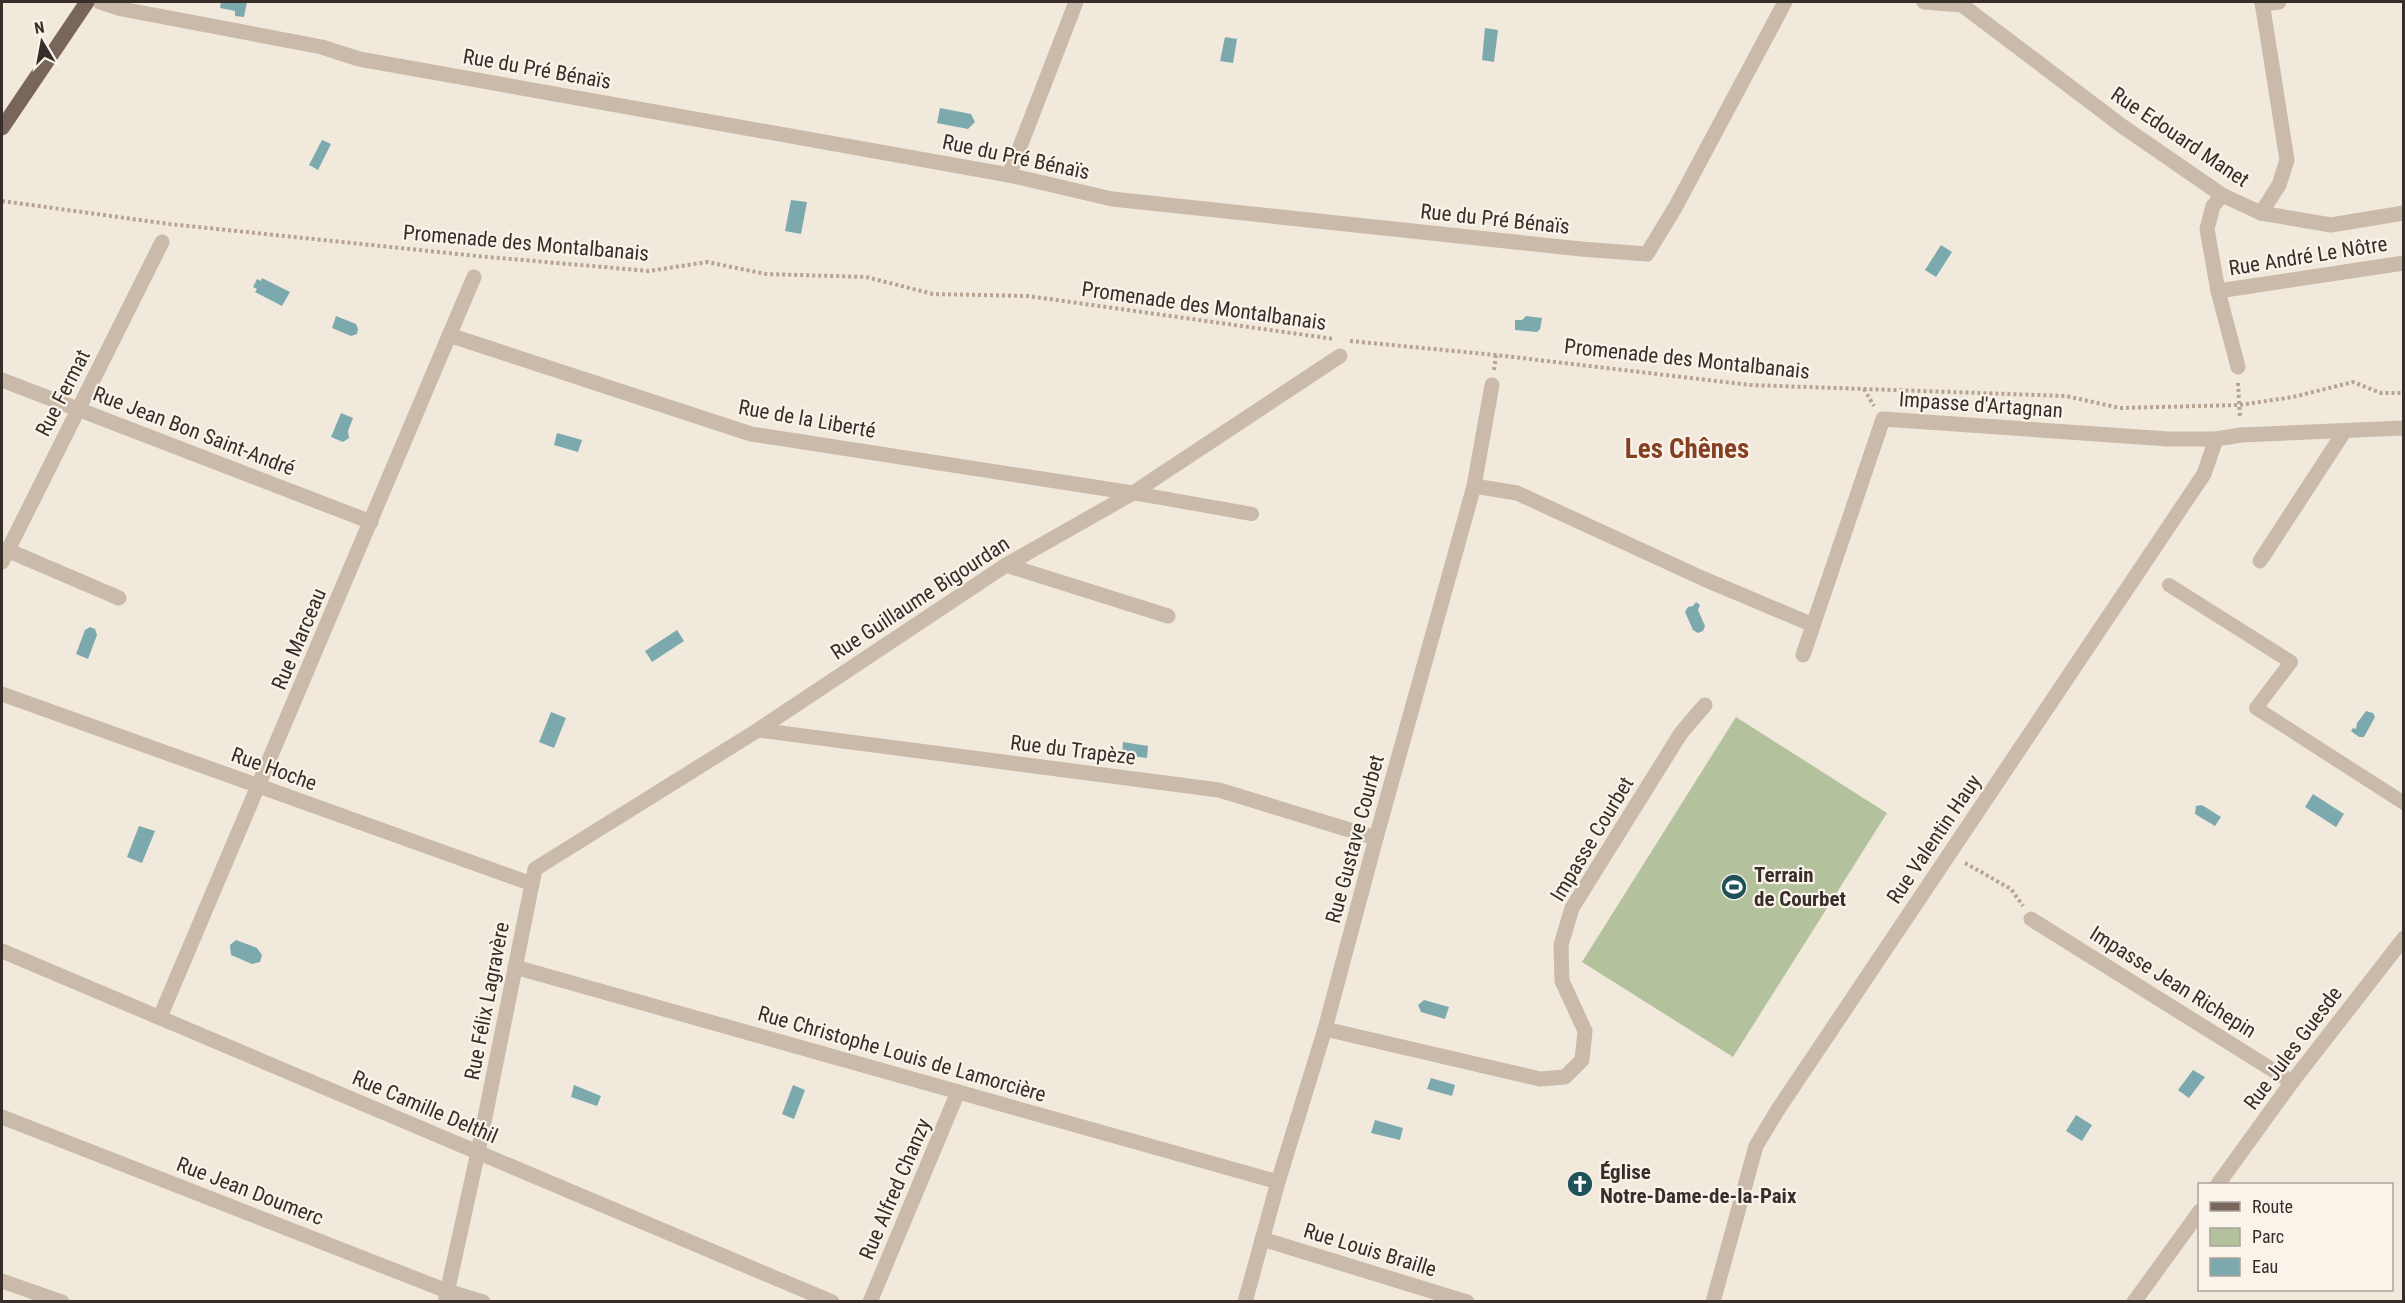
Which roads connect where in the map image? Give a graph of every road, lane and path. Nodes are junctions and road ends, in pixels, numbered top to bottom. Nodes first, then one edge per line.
1 (87, 2) edge
2 (100, 2) edge
3 (1076, 2) edge
4 (1785, 2) edge
5 (1924, 2) edge
6 (2279, 2) edge
7 (1963, 3) edge
8 (2262, 3) edge
9 (2, 128) edge
10 (1009, 175) junction
11 (2222, 195) junction
12 (2, 201) edge
13 (2261, 213) junction
14 (2403, 213) edge
15 (162, 242) dead end
16 (2403, 263) edge
17 (474, 277) dead end
18 (2218, 291) junction
19 (449, 335) junction
20 (1336, 339) dead end
21 (1347, 340) dead end
22 (1340, 356) dead end
23 (2238, 367) joint
24 (2, 380) edge
25 (1492, 385) dead end
26 (2403, 393) edge
27 (2240, 405) junction
28 (78, 410) junction
29 (2403, 428) edge
30 (2344, 432) junction
31 (2241, 435) junction
32 (2216, 439) junction
33 (1474, 486) junction
34 (1133, 492) junction
35 (1252, 514) dead end
36 (371, 522) junction
37 (4, 556) edge
38 (2260, 561) dead end
39 (1006, 565) junction
40 (2169, 585) dead end
41 (118, 598) dead end
42 (1168, 616) dead end
43 (1813, 625) junction
44 (1803, 655) dead end
45 (2, 694) edge
46 (1705, 705) dead end
47 (758, 730) junction
48 (259, 786) junction
49 (2403, 803) edge
50 (1376, 838) junction
51 (1949, 854) junction
52 (532, 884) junction
53 (2031, 919) joint
54 (2403, 938) edge
55 (2, 951) edge
56 (515, 967) junction
57 (160, 1017) junction
58 (1326, 1029) junction
59 (2292, 1082) junction
60 (958, 1092) junction
61 (2, 1117) edge
62 (478, 1152) junction
63 (1278, 1182) junction
64 (2219, 1183) edge
65 (2198, 1212) edge
66 (1262, 1239) junction
67 (2, 1281) edge
68 (446, 1296) edge
69 (62, 1302) edge
70 (483, 1302) edge
71 (832, 1302) edge
72 (870, 1302) edge
73 (1245, 1302) edge
74 (1467, 1302) edge
75 (1713, 1302) edge
76 (2134, 1302) edge

1 - 9 main road
2 - 10 street, Rue du Pré Bénaïs
3 - 10 street
4 - 10 street, Rue du Pré Bénaïs
5 - 7 street
6 - 8 street
7 - 11 street, Rue Edouard Manet
8 - 13 street
11 - 13 street, Rue Edouard Manet
11 - 18 street
12 - 20 path, Promenade des Montalbanais
13 - 14 street, Rue Edouard Manet
15 - 28 street, Rue Fermat
16 - 18 street, Rue André Le Nôtre
17 - 19 street, Rue Marceau
18 - 23 street
19 - 34 street, Rue de la Liberté
19 - 36 street, Rue Marceau
21 - 27 path, Promenade des Montalbanais
22 - 34 street, Rue Guillaume Bigourdan
23 - 27 path
24 - 28 street, Rue Jean Bon Saint-André
25 - 33 street, Rue Gustave Courbet
26 - 27 path, Promenade des Montalbanais
27 - 31 path
28 - 36 street, Rue Jean Bon Saint-André
28 - 37 street, Rue Fermat
29 - 30 street
30 - 31 street
30 - 38 street
31 - 32 street
32 - 43 street, Impasse d'Artagnan
32 - 51 street, Rue Valentin Hauy
33 - 43 street
33 - 50 street, Rue Gustave Courbet
34 - 35 lane
34 - 39 street, Rue Guillaume Bigourdan
36 - 48 street, Rue Marceau
37 - 41 street
39 - 42 street
39 - 47 street, Rue Guillaume Bigourdan
40 - 49 lane
43 - 44 street, Impasse d'Artagnan
45 - 48 street, Rue Hoche
46 - 58 street, Impasse Courbet
47 - 50 street, Rue du Trapèze
47 - 52 street, Rue Guillaume Bigourdan
48 - 52 street, Rue Hoche
48 - 57 street, Rue Marceau
50 - 58 street, Rue Gustave Courbet
51 - 53 path
51 - 75 street, Rue Valentin Hauy
52 - 56 street, Rue Félix Lagravère
53 - 59 street, Impasse Jean Richepin
54 - 59 street, Rue Jules Guesde
55 - 57 street, Rue Camille Delthil
56 - 60 street, Rue Christophe Louis de Lamorcière
56 - 62 street, Rue Félix Lagravère
57 - 62 street, Rue Camille Delthil
58 - 63 street, Rue Gustave Courbet
59 - 64 street, Rue Jules Guesde
60 - 63 street, Rue Christophe Louis de Lamorcière
60 - 72 street, Rue Alfred Chanzy
61 - 68 street, Rue Jean Doumerc
62 - 68 street, Rue Félix Lagravère
62 - 71 street, Rue Camille Delthil
63 - 66 street, Rue Gustave Courbet
65 - 76 street
66 - 73 street, Rue Gustave Courbet
66 - 74 street, Rue Louis Braille
67 - 69 street
68 - 70 street, Rue Jean Doumerc

